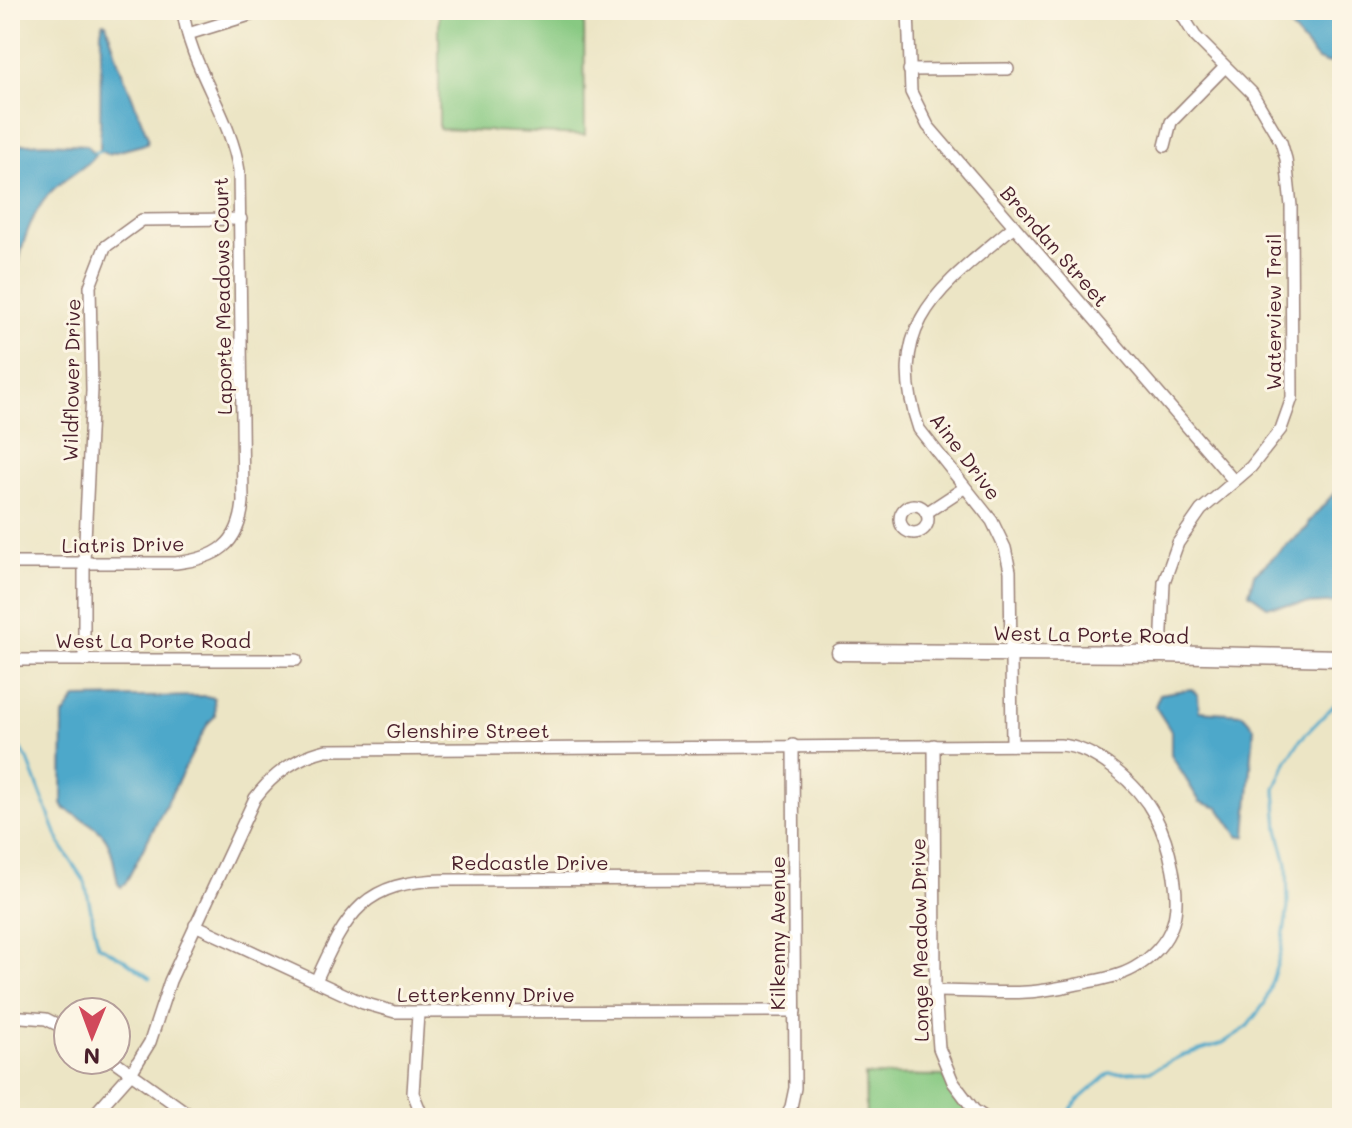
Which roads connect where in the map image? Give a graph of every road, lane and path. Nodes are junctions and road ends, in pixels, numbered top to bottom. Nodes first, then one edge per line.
1 (183, 10) edge
2 (266, 10) edge
3 (908, 10) edge
4 (1179, 10) edge
5 (188, 34) junction
6 (1224, 68) junction
7 (1008, 69) dead end
8 (909, 70) junction
9 (1165, 146) dead end
10 (241, 219) junction
11 (1014, 226) junction
12 (1234, 481) junction
13 (964, 488) junction
14 (926, 513) dead end
15 (231, 541) joint
16 (84, 562) junction
17 (10, 563) edge
18 (840, 652) dead end
19 (1011, 653) junction
20 (1161, 654) junction
21 (1342, 658) edge
22 (10, 660) edge
23 (84, 660) junction
24 (296, 660) dead end
25 (793, 745) junction
26 (934, 745) junction
27 (1012, 745) junction
28 (794, 879) junction
29 (195, 925) junction
30 (316, 981) junction
31 (935, 991) junction
32 (795, 1011) junction
33 (418, 1014) junction
34 (10, 1016) edge
35 (52, 1022) edge
36 (132, 1071) edge
37 (132, 1074) edge
38 (128, 1076) edge
39 (91, 1118) edge
40 (194, 1118) edge
41 (423, 1118) edge
42 (785, 1118) edge
43 (986, 1118) edge

1 - 5 street, Laporte Meadows Court
2 - 5 street
3 - 8 street, Brendan Street
4 - 6 street, Waterview Trail
5 - 10 street, Laporte Meadows Court
6 - 9 street
6 - 12 street, Waterview Trail
7 - 8 street
8 - 11 street, Brendan Street
10 - 15 street, Laporte Meadows Court
10 - 16 street, Wildflower Drive
11 - 12 street, Brendan Street
11 - 13 street, Aine Drive
12 - 20 street, Waterview Trail
13 - 14 street
13 - 19 street, Aine Drive
15 - 16 street, Liatris Drive
16 - 17 street, Liatris Drive
16 - 23 street, Wildflower Drive
18 - 19 street, West La Porte Road
19 - 20 street, West La Porte Road
19 - 27 street, Aine Drive
20 - 21 street, West La Porte Road
22 - 23 street, West La Porte Road
23 - 24 street, West La Porte Road
25 - 26 street, Glenshire Street
25 - 28 street, Kilkenny Avenue
25 - 29 street, Glenshire Street
26 - 27 street, Glenshire Street
26 - 31 street, Longe Meadow Drive
27 - 31 street, Glenshire Street
28 - 30 street, Redcastle Drive
28 - 32 street, Kilkenny Avenue
29 - 30 street, Letterkenny Drive
29 - 36 street, Glenshire Street
30 - 33 street, Letterkenny Drive
31 - 43 street, Longe Meadow Drive
32 - 33 street, Letterkenny Drive
32 - 42 street, Kilkenny Avenue
33 - 41 street
34 - 35 street
37 - 40 street
38 - 39 street, Glenshire Street

